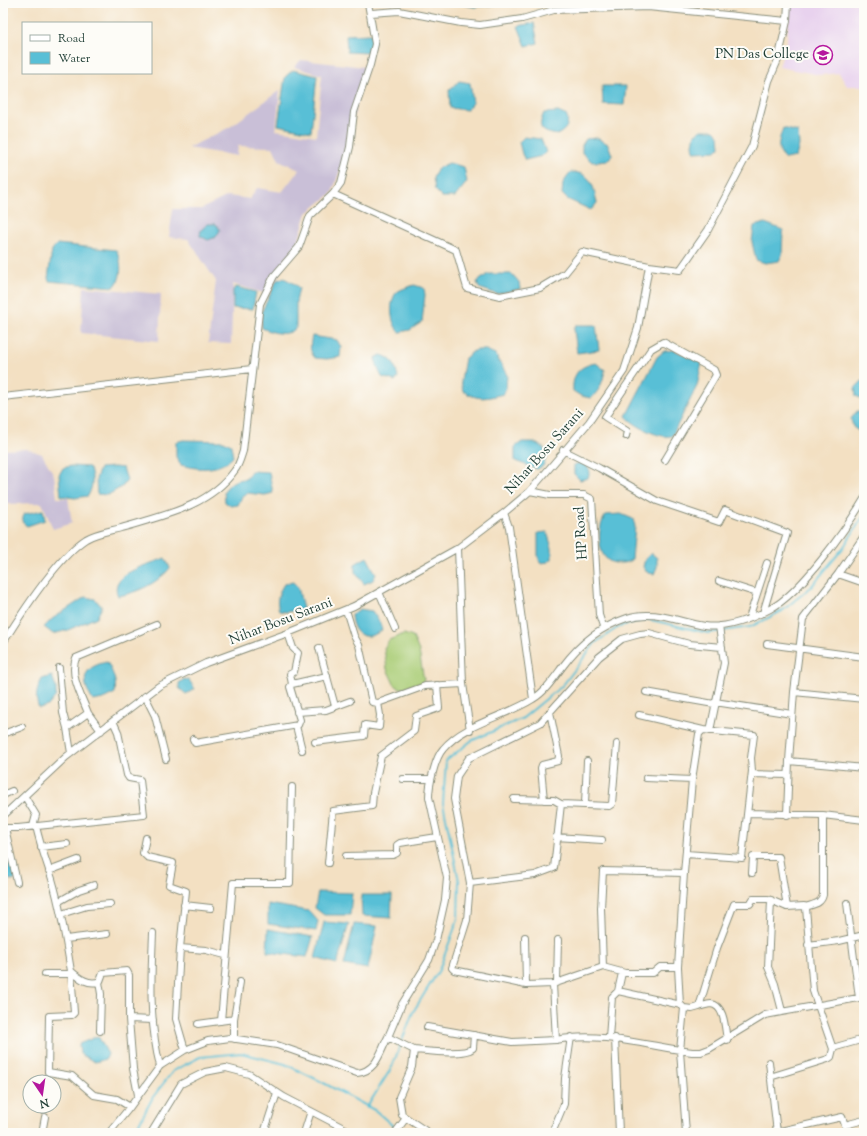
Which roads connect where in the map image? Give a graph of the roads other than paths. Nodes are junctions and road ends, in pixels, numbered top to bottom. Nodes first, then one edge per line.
1 (368, 3) edge
2 (788, 3) edge
3 (371, 13) junction
4 (787, 22) junction
5 (333, 194) junction
6 (649, 266) junction
7 (252, 369) junction
8 (3, 397) edge
9 (626, 436) dead end
10 (563, 450) junction
11 (665, 460) dead end
12 (530, 491) junction
13 (864, 499) edge
14 (504, 513) junction
15 (864, 536) edge
16 (458, 548) junction
17 (767, 563) dead end
18 (838, 574) junction
19 (719, 581) dead end
20 (864, 583) edge
21 (379, 592) junction
22 (757, 593) junction
23 (346, 610) junction
24 (763, 612) junction
25 (749, 618) junction
26 (158, 624) dead end
27 (603, 628) junction
28 (720, 628) junction
29 (395, 629) dead end
30 (288, 633) junction
31 (3, 643) edge
32 (767, 644) dead end
33 (722, 647) junction
34 (319, 648) dead end
35 (799, 648) junction
36 (863, 655) edge
37 (59, 668) dead end
38 (327, 676) junction
39 (292, 684) junction
40 (463, 684) junction
41 (437, 685) junction
42 (646, 692) dead end
43 (794, 692) junction
44 (145, 696) junction
45 (533, 699) junction
46 (864, 699) edge
47 (350, 701) dead end
48 (378, 702) junction
49 (715, 703) junction
50 (335, 706) junction
51 (297, 712) junction
52 (550, 712) junction
53 (88, 713) junction
54 (792, 714) junction
55 (639, 715) dead end
56 (114, 721) junction
57 (296, 726) junction
58 (22, 727) dead end
59 (67, 728) junction
60 (470, 730) junction
61 (703, 730) junction
62 (101, 731) junction
63 (710, 731) junction
64 (3, 734) edge
65 (193, 739) dead end
66 (315, 742) dead end
67 (617, 744) dead end
68 (302, 750) dead end
69 (71, 753) junction
70 (166, 759) dead end
71 (587, 761) dead end
72 (789, 761) junction
73 (864, 768) edge
74 (752, 774) junction
75 (788, 775) junction
76 (646, 778) dead end
77 (403, 779) dead end
78 (431, 779) junction
79 (692, 780) junction
80 (292, 787) dead end
81 (12, 791) dead end
82 (3, 795) edge
83 (25, 797) junction
84 (514, 799) dead end
85 (544, 800) junction
86 (561, 804) junction
87 (585, 804) junction
88 (748, 813) junction
89 (787, 815) junction
90 (823, 815) junction
91 (3, 816) edge
92 (864, 820) edge
93 (34, 826) junction
94 (4, 828) edge
95 (437, 837) junction
96 (556, 837) junction
97 (146, 838) dead end
98 (602, 840) dead end
99 (67, 844) dead end
100 (41, 847) junction
101 (686, 854) junction
102 (346, 856) dead end
103 (78, 860) dead end
104 (328, 863) dead end
105 (49, 871) junction
106 (684, 873) junction
107 (752, 873) dead end
108 (17, 882) dead end
109 (470, 883) junction
110 (94, 885) dead end
111 (771, 900) junction
112 (58, 902) junction
113 (847, 903) dead end
114 (110, 904) dead end
115 (184, 905) junction
116 (787, 907) junction
117 (805, 907) junction
118 (211, 908) dead end
119 (61, 914) junction
120 (153, 932) dead end
121 (107, 934) dead end
122 (864, 936) edge
123 (525, 937) dead end
124 (851, 938) junction
125 (66, 939) junction
126 (558, 940) dead end
127 (808, 945) junction
128 (180, 948) junction
129 (225, 955) junction
130 (603, 967) junction
131 (678, 967) junction
132 (71, 973) junction
133 (622, 973) junction
134 (45, 974) dead end
135 (99, 982) junction
136 (240, 982) dead end
137 (555, 983) junction
138 (526, 985) junction
139 (618, 991) junction
140 (861, 998) edge
141 (818, 1005) junction
142 (682, 1007) junction
143 (699, 1007) junction
144 (782, 1011) junction
145 (129, 1019) junction
146 (234, 1019) junction
147 (153, 1020) junction
148 (221, 1021) junction
149 (198, 1024) dead end
150 (427, 1027) dead end
151 (100, 1031) dead end
152 (474, 1035) junction
153 (388, 1037) junction
154 (571, 1037) junction
155 (612, 1038) junction
156 (234, 1039) junction
157 (864, 1039) edge
158 (556, 1040) junction
159 (726, 1040) junction
160 (833, 1048) junction
161 (185, 1050) junction
162 (414, 1050) junction
163 (680, 1051) junction
164 (769, 1062) dead end
165 (160, 1066) junction
166 (770, 1077) junction
167 (277, 1093) junction
168 (138, 1095) junction
169 (130, 1107) junction
170 (312, 1111) junction
171 (45, 1117) dead end
172 (406, 1118) junction
173 (864, 1120) edge
174 (777, 1132) edge
175 (42, 1133) edge
176 (109, 1133) edge
177 (151, 1133) edge
178 (264, 1133) edge
179 (304, 1133) edge
180 (352, 1133) edge
181 (395, 1133) edge
182 (429, 1133) edge
183 (552, 1133) edge
184 (618, 1133) edge
185 (686, 1133) edge

1 - 3 street
2 - 4 street
3 - 4 street
3 - 5 street
4 - 6 street
5 - 6 street
5 - 7 street
6 - 10 street, Nihar Bosu Sarani
7 - 8 street
7 - 31 street
9 - 11 street
10 - 12 street, Nihar Bosu Sarani
10 - 24 street
12 - 14 street, Nihar Bosu Sarani
12 - 27 street, HP Road
13 - 24 street
14 - 16 street, Nihar Bosu Sarani
14 - 45 street
15 - 18 street
16 - 21 street, Nihar Bosu Sarani
16 - 40 street
17 - 22 street
18 - 20 street
18 - 35 street
19 - 22 street
21 - 23 street, Nihar Bosu Sarani
21 - 29 street
22 - 25 street
23 - 30 street, Nihar Bosu Sarani
23 - 48 street
24 - 25 street
25 - 28 street
26 - 53 street
27 - 28 street
27 - 45 street
28 - 33 street
30 - 39 street
30 - 44 street, Nihar Bosu Sarani
32 - 35 street
33 - 49 street
33 - 52 street
34 - 38 street
35 - 36 street
35 - 43 street
37 - 59 street
38 - 39 street
38 - 50 street
39 - 51 street
40 - 41 street
40 - 60 street
41 - 48 street
41 - 104 street
42 - 49 street
43 - 46 street
43 - 54 street
44 - 56 street, Nihar Bosu Sarani
44 - 70 street
45 - 60 street
47 - 50 street
48 - 66 street
49 - 54 street
49 - 63 street
50 - 51 street
51 - 57 street
52 - 85 street
52 - 109 street
53 - 59 street
53 - 62 street
54 - 72 street
55 - 61 street
56 - 62 street, Nihar Bosu Sarani
56 - 93 street
57 - 65 street
57 - 68 street
58 - 64 street
59 - 69 street
60 - 78 street
61 - 63 street
61 - 79 street
62 - 69 street, Nihar Bosu Sarani
63 - 74 street
67 - 87 street
69 - 83 street, Nihar Bosu Sarani
71 - 87 street
72 - 73 street
72 - 75 street
74 - 75 street
74 - 88 street
75 - 89 street
76 - 79 street
77 - 78 street
78 - 95 street
79 - 101 street
80 - 129 street
81 - 82 street
83 - 91 street, Nihar Bosu Sarani
83 - 93 street
84 - 85 street
85 - 86 street
86 - 87 street
86 - 96 street
88 - 89 street
88 - 101 street
89 - 90 street
90 - 92 street
90 - 117 street
93 - 94 street
93 - 100 street
94 - 108 street
95 - 102 street
95 - 153 street
96 - 98 street
96 - 109 street
97 - 115 street
99 - 100 street
100 - 105 street
101 - 106 street
103 - 105 street
105 - 112 street
106 - 130 street
106 - 131 street
107 - 116 street
109 - 138 street
110 - 112 street
111 - 116 street
111 - 143 street
111 - 144 street
112 - 119 street
113 - 124 street
114 - 119 street
115 - 118 street
115 - 128 street
116 - 117 street
117 - 127 street
119 - 125 street
120 - 147 street
121 - 125 street
122 - 124 street
123 - 138 street
124 - 127 street
124 - 140 street
125 - 132 street
126 - 137 street
127 - 141 street
128 - 129 street
128 - 161 street
129 - 148 street
130 - 133 street
130 - 137 street
131 - 133 street
131 - 142 street
132 - 134 street
132 - 135 street
132 - 169 street
133 - 139 street
135 - 145 street
135 - 151 street
136 - 146 street
137 - 138 street
137 - 158 street
139 - 142 street
139 - 155 street
140 - 141 street
141 - 144 street
141 - 160 street
142 - 143 street
142 - 163 street
143 - 159 street
144 - 159 street
145 - 147 street
145 - 168 street
146 - 148 street
146 - 156 street
147 - 165 street
148 - 149 street
150 - 152 street
152 - 158 street
152 - 162 street
153 - 156 street
153 - 162 street
154 - 155 street
154 - 158 street
154 - 183 street
155 - 163 street
155 - 184 street
156 - 161 street
157 - 160 street
159 - 163 street
160 - 166 street
161 - 165 street
162 - 172 street
163 - 185 street
164 - 166 street
165 - 168 street
166 - 174 street
167 - 170 street
167 - 177 street
167 - 178 street
168 - 169 street
169 - 176 street
170 - 179 street
170 - 180 street
171 - 175 street
172 - 181 street
172 - 182 street
173 - 174 street

